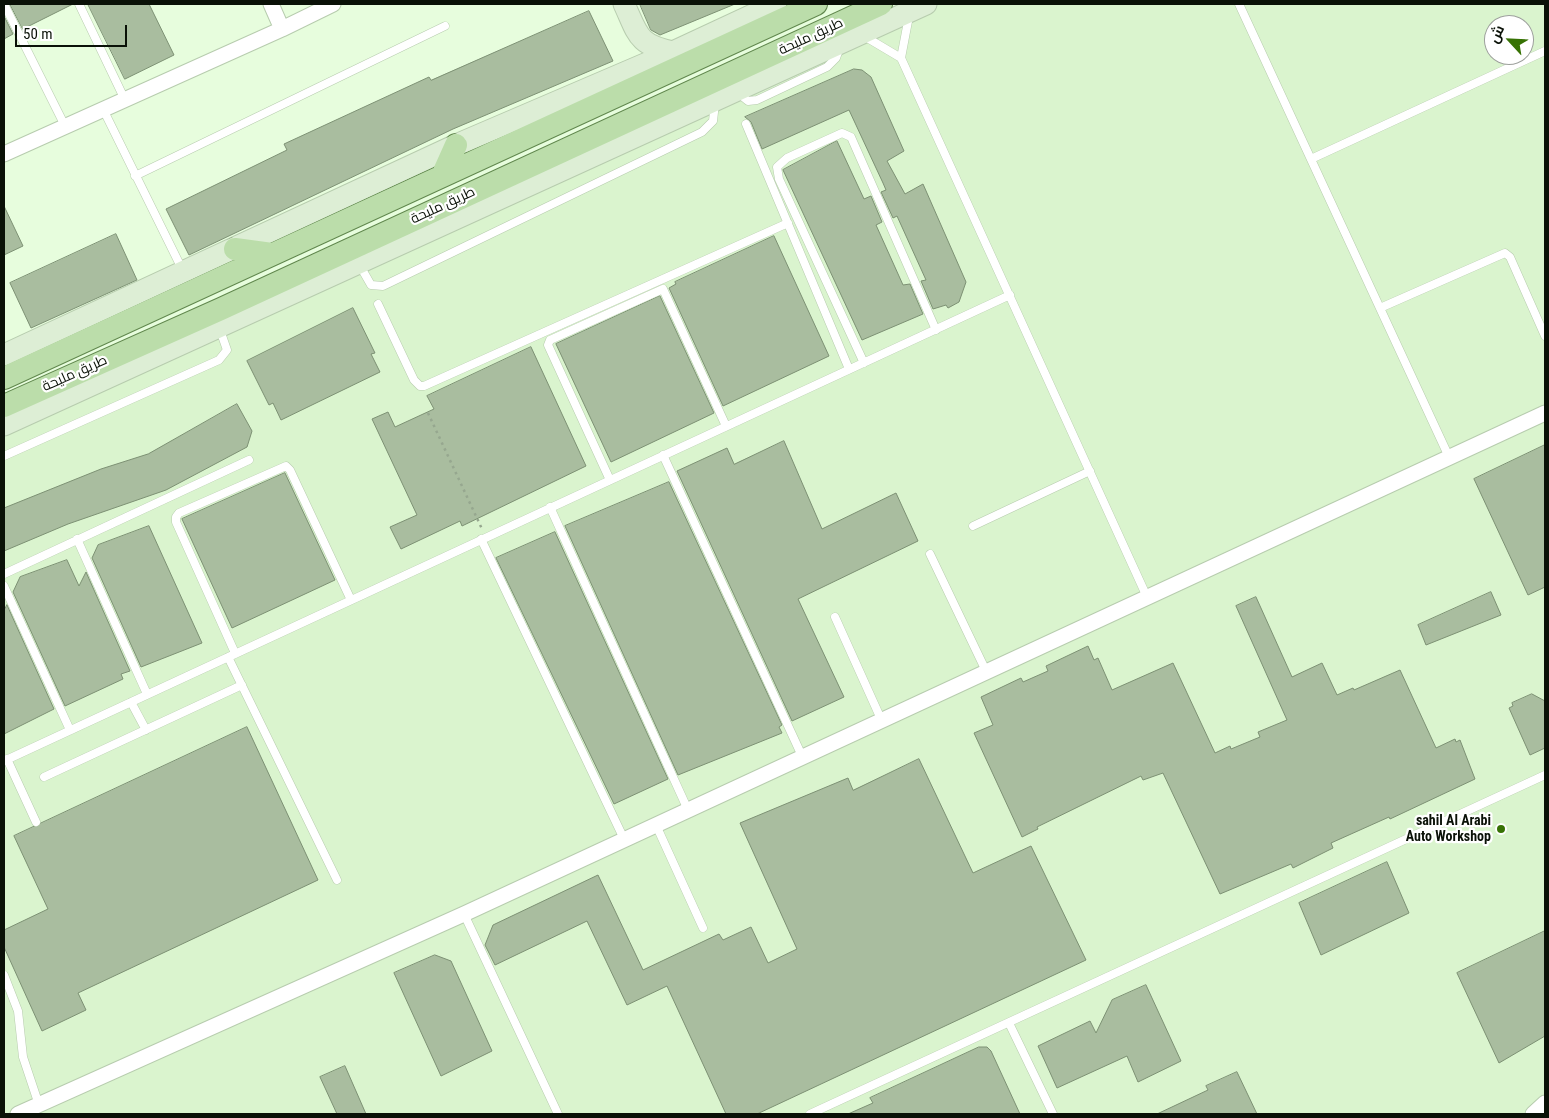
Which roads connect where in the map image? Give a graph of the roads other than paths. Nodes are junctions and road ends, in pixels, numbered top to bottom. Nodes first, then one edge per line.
1 (4, 4) edge
2 (79, 4) edge
3 (272, 4) edge
4 (333, 4) edge
5 (624, 4) edge
6 (776, 4) edge
7 (816, 4) edge
8 (881, 4) edge
9 (1239, 4) edge
10 (918, 7) edge
11 (445, 26) dead end
12 (282, 29) junction
13 (850, 37) junction
14 (640, 39) junction
15 (1545, 50) edge
16 (673, 52) junction
17 (901, 58) junction
18 (627, 70) junction
19 (719, 92) junction
20 (125, 100) junction
21 (103, 109) junction
22 (746, 124) dead end
23 (65, 126) junction
24 (456, 145) junction
25 (4, 154) edge
26 (1310, 159) junction
27 (443, 174) junction
28 (135, 176) junction
29 (788, 223) junction
30 (235, 249) junction
31 (272, 254) junction
32 (358, 262) junction
33 (184, 273) junction
34 (1010, 295) junction
35 (378, 304) dead end
36 (1380, 308) junction
37 (219, 327) junction
38 (936, 330) junction
39 (1545, 336) edge
40 (4, 355) edge
41 (864, 363) junction
42 (850, 369) junction
43 (4, 378) edge
44 (4, 406) edge
45 (1545, 413) edge
46 (4, 425) edge
47 (726, 426) junction
48 (663, 455) junction
49 (4, 456) edge
50 (1448, 457) junction
51 (249, 460) dead end
52 (1090, 471) junction
53 (610, 480) junction
54 (550, 507) junction
55 (973, 526) dead end
56 (484, 538) junction
57 (77, 540) junction
58 (930, 554) dead end
59 (4, 574) edge
60 (4, 586) edge
61 (1147, 597) junction
62 (351, 600) junction
63 (835, 617) dead end
64 (232, 655) junction
65 (986, 671) junction
66 (242, 685) junction
67 (148, 694) junction
68 (131, 702) junction
69 (881, 720) junction
70 (70, 730) junction
71 (146, 730) junction
72 (802, 756) junction
73 (5, 760) edge
74 (1545, 775) edge
75 (44, 777) dead end
76 (688, 810) junction
77 (36, 822) dead end
78 (656, 824) junction
79 (624, 839) junction
80 (337, 880) dead end
81 (464, 914) junction
82 (703, 928) dead end
83 (4, 975) edge
84 (1009, 1023) junction
85 (1545, 1103) edge
86 (39, 1105) junction
87 (18, 1114) edge
88 (558, 1114) edge
89 (810, 1114) edge
90 (1053, 1114) edge
91 (1533, 1114) edge

1 - 23 lane
2 - 20 lane
3 - 12 street
4 - 12 street
5 - 14 street
6 - 16 street
7 - 27 main road, طريق مليحة
8 - 19 main road, طريق مليحة
9 - 26 lane
10 - 13 street
10 - 17 lane
11 - 28 lane
12 - 20 street
13 - 17 lane
13 - 19 street
14 - 16 street
14 - 18 street
15 - 26 lane
16 - 18 street
17 - 34 lane
18 - 24 street
19 - 32 street
19 - 32 lane
19 - 44 main road, طريق مليحة
20 - 21 street
21 - 23 street
21 - 28 lane
22 - 29 lane
23 - 25 street
24 - 27 main road
24 - 30 street
26 - 36 lane
27 - 31 main road, طريق مليحة
28 - 33 lane
29 - 35 lane
29 - 42 lane
30 - 31 main road
30 - 33 street
31 - 43 main road, طريق مليحة
32 - 37 street
33 - 40 street
34 - 38 lane
34 - 52 lane
36 - 39 lane
36 - 50 lane
37 - 46 street
37 - 49 lane
38 - 41 lane
38 - 41 lane
41 - 42 lane
42 - 47 lane
45 - 50 street
47 - 48 lane
47 - 53 lane
48 - 53 lane
48 - 72 lane
50 - 61 street
51 - 57 lane
52 - 55 lane
52 - 61 lane
53 - 54 lane
54 - 56 lane
54 - 76 lane
56 - 62 lane
56 - 79 lane
57 - 59 lane
57 - 67 lane
58 - 65 lane
60 - 70 lane
61 - 65 street
62 - 64 lane
62 - 64 lane
63 - 69 lane
64 - 66 lane
64 - 67 lane
65 - 69 street
66 - 71 lane
66 - 80 lane
67 - 68 lane
68 - 70 lane
68 - 71 lane
69 - 72 street
70 - 73 lane
71 - 75 lane
72 - 76 street
73 - 77 lane
74 - 84 lane
76 - 78 street
78 - 79 street
78 - 82 lane
79 - 81 street
81 - 86 street
81 - 88 lane
83 - 86 lane
84 - 89 lane
84 - 90 lane
85 - 91 street
86 - 87 street

